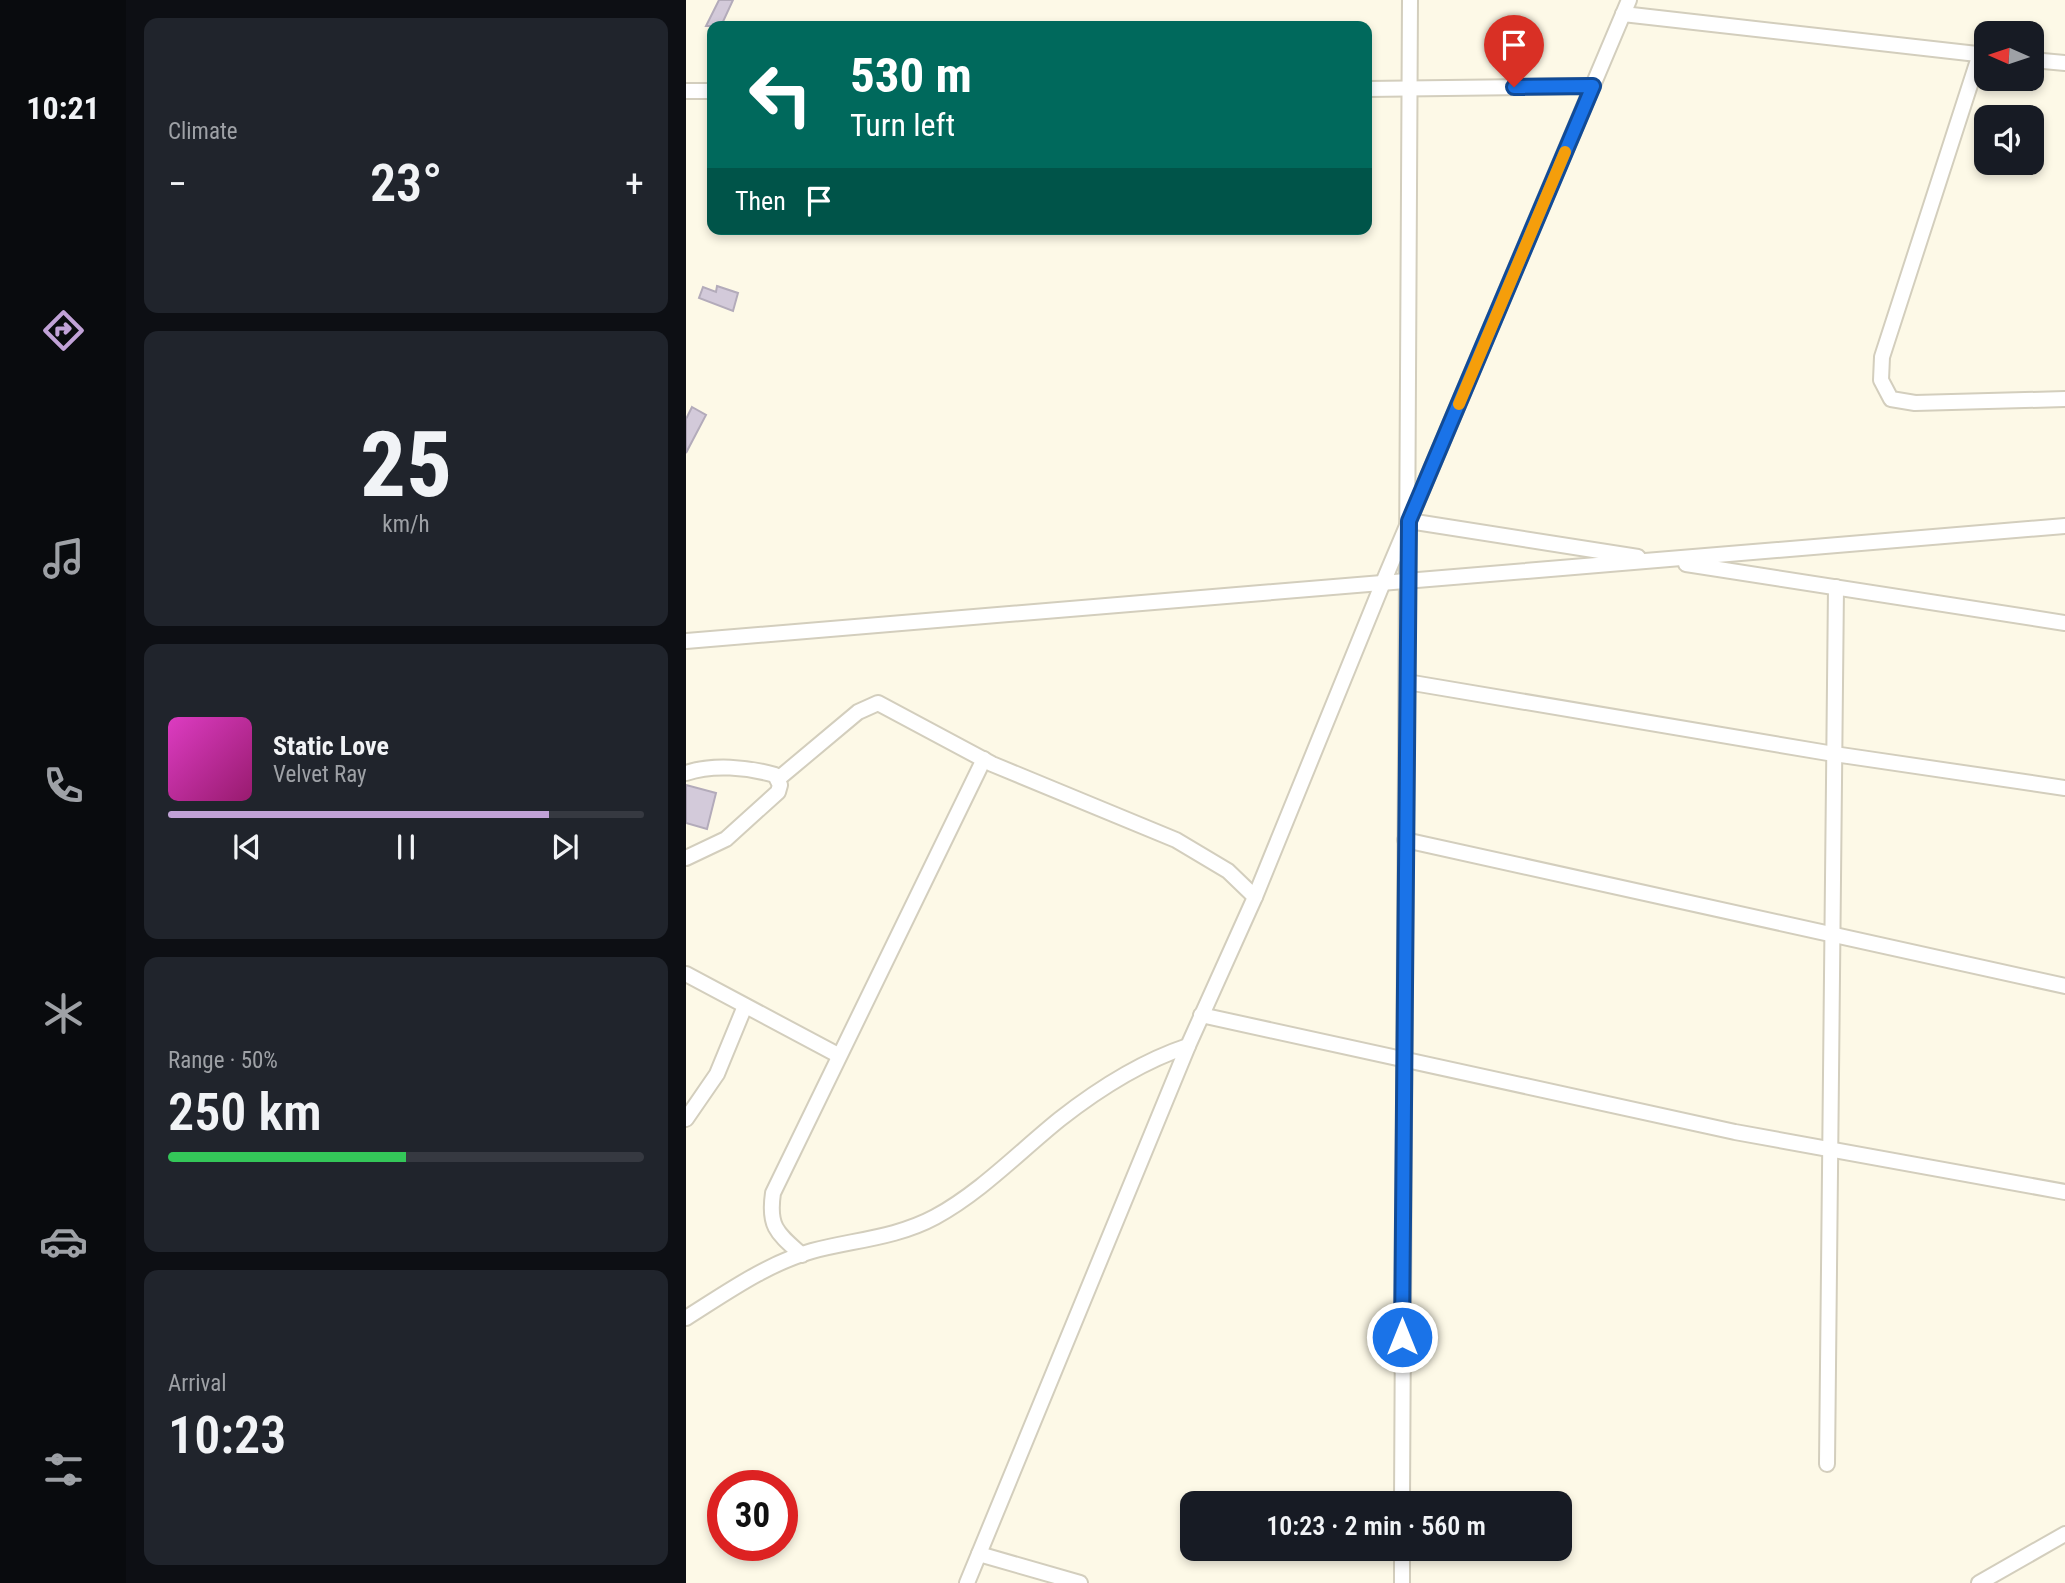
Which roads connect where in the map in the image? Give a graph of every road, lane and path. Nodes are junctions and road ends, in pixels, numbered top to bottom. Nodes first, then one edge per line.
1 (1410, 0) edge
2 (1626, 7) edge
3 (1974, 53) edge
4 (2044, 61) edge
5 (2065, 63) edge
6 (1974, 81) edge
7 (1593, 86) junction
8 (1372, 89) edge
9 (1410, 89) junction
10 (686, 90) edge
11 (707, 91) edge
12 (2065, 399) edge
13 (1409, 521) junction
14 (2065, 526) edge
15 (1662, 560) junction
16 (1409, 583) junction
17 (1382, 585) junction
18 (1836, 587) junction
19 (2065, 623) edge
20 (686, 640) edge
21 (1408, 682) junction
22 (1834, 754) junction
23 (984, 759) junction
24 (686, 773) edge
25 (778, 779) junction
26 (2065, 788) edge
27 (1405, 840) junction
28 (686, 858) edge
29 (1255, 897) junction
30 (1832, 933) junction
31 (686, 974) edge
32 (2065, 986) edge
33 (745, 1006) junction
34 (1201, 1015) junction
35 (1188, 1046) junction
36 (838, 1055) junction
37 (1402, 1059) junction
38 (686, 1119) edge
39 (1830, 1147) junction
40 (2065, 1192) edge
41 (802, 1255) junction
42 (686, 1318) edge
43 (1827, 1465) dead end
44 (1402, 1491) edge
45 (2065, 1534) edge
46 (979, 1554) junction
47 (1402, 1561) edge
48 (967, 1583) edge
49 (1080, 1583) edge
50 (1402, 1583) edge
51 (1979, 1583) edge

1 - 9 street
2 - 3 street
2 - 7 street
4 - 5 street
6 - 12 street
7 - 9 street
7 - 13 street
8 - 9 street
9 - 13 street
10 - 11 street
13 - 15 street
13 - 16 street
13 - 17 street
14 - 15 street
15 - 16 street
15 - 18 street
16 - 17 street
16 - 21 street
17 - 20 street
17 - 29 street
18 - 19 street
18 - 22 street
21 - 22 street
21 - 27 street
22 - 26 street
22 - 30 street
23 - 25 street
23 - 29 street
23 - 36 street
24 - 25 street
25 - 28 street
27 - 30 street
27 - 37 street
29 - 34 street
30 - 32 street
30 - 39 street
31 - 33 street
33 - 36 street
33 - 38 street
34 - 35 street
34 - 37 street
35 - 41 street
35 - 46 street
36 - 41 street
37 - 39 street
37 - 44 street
39 - 40 street
39 - 43 street
41 - 42 street
45 - 51 street
46 - 48 street
46 - 49 street
47 - 50 street

